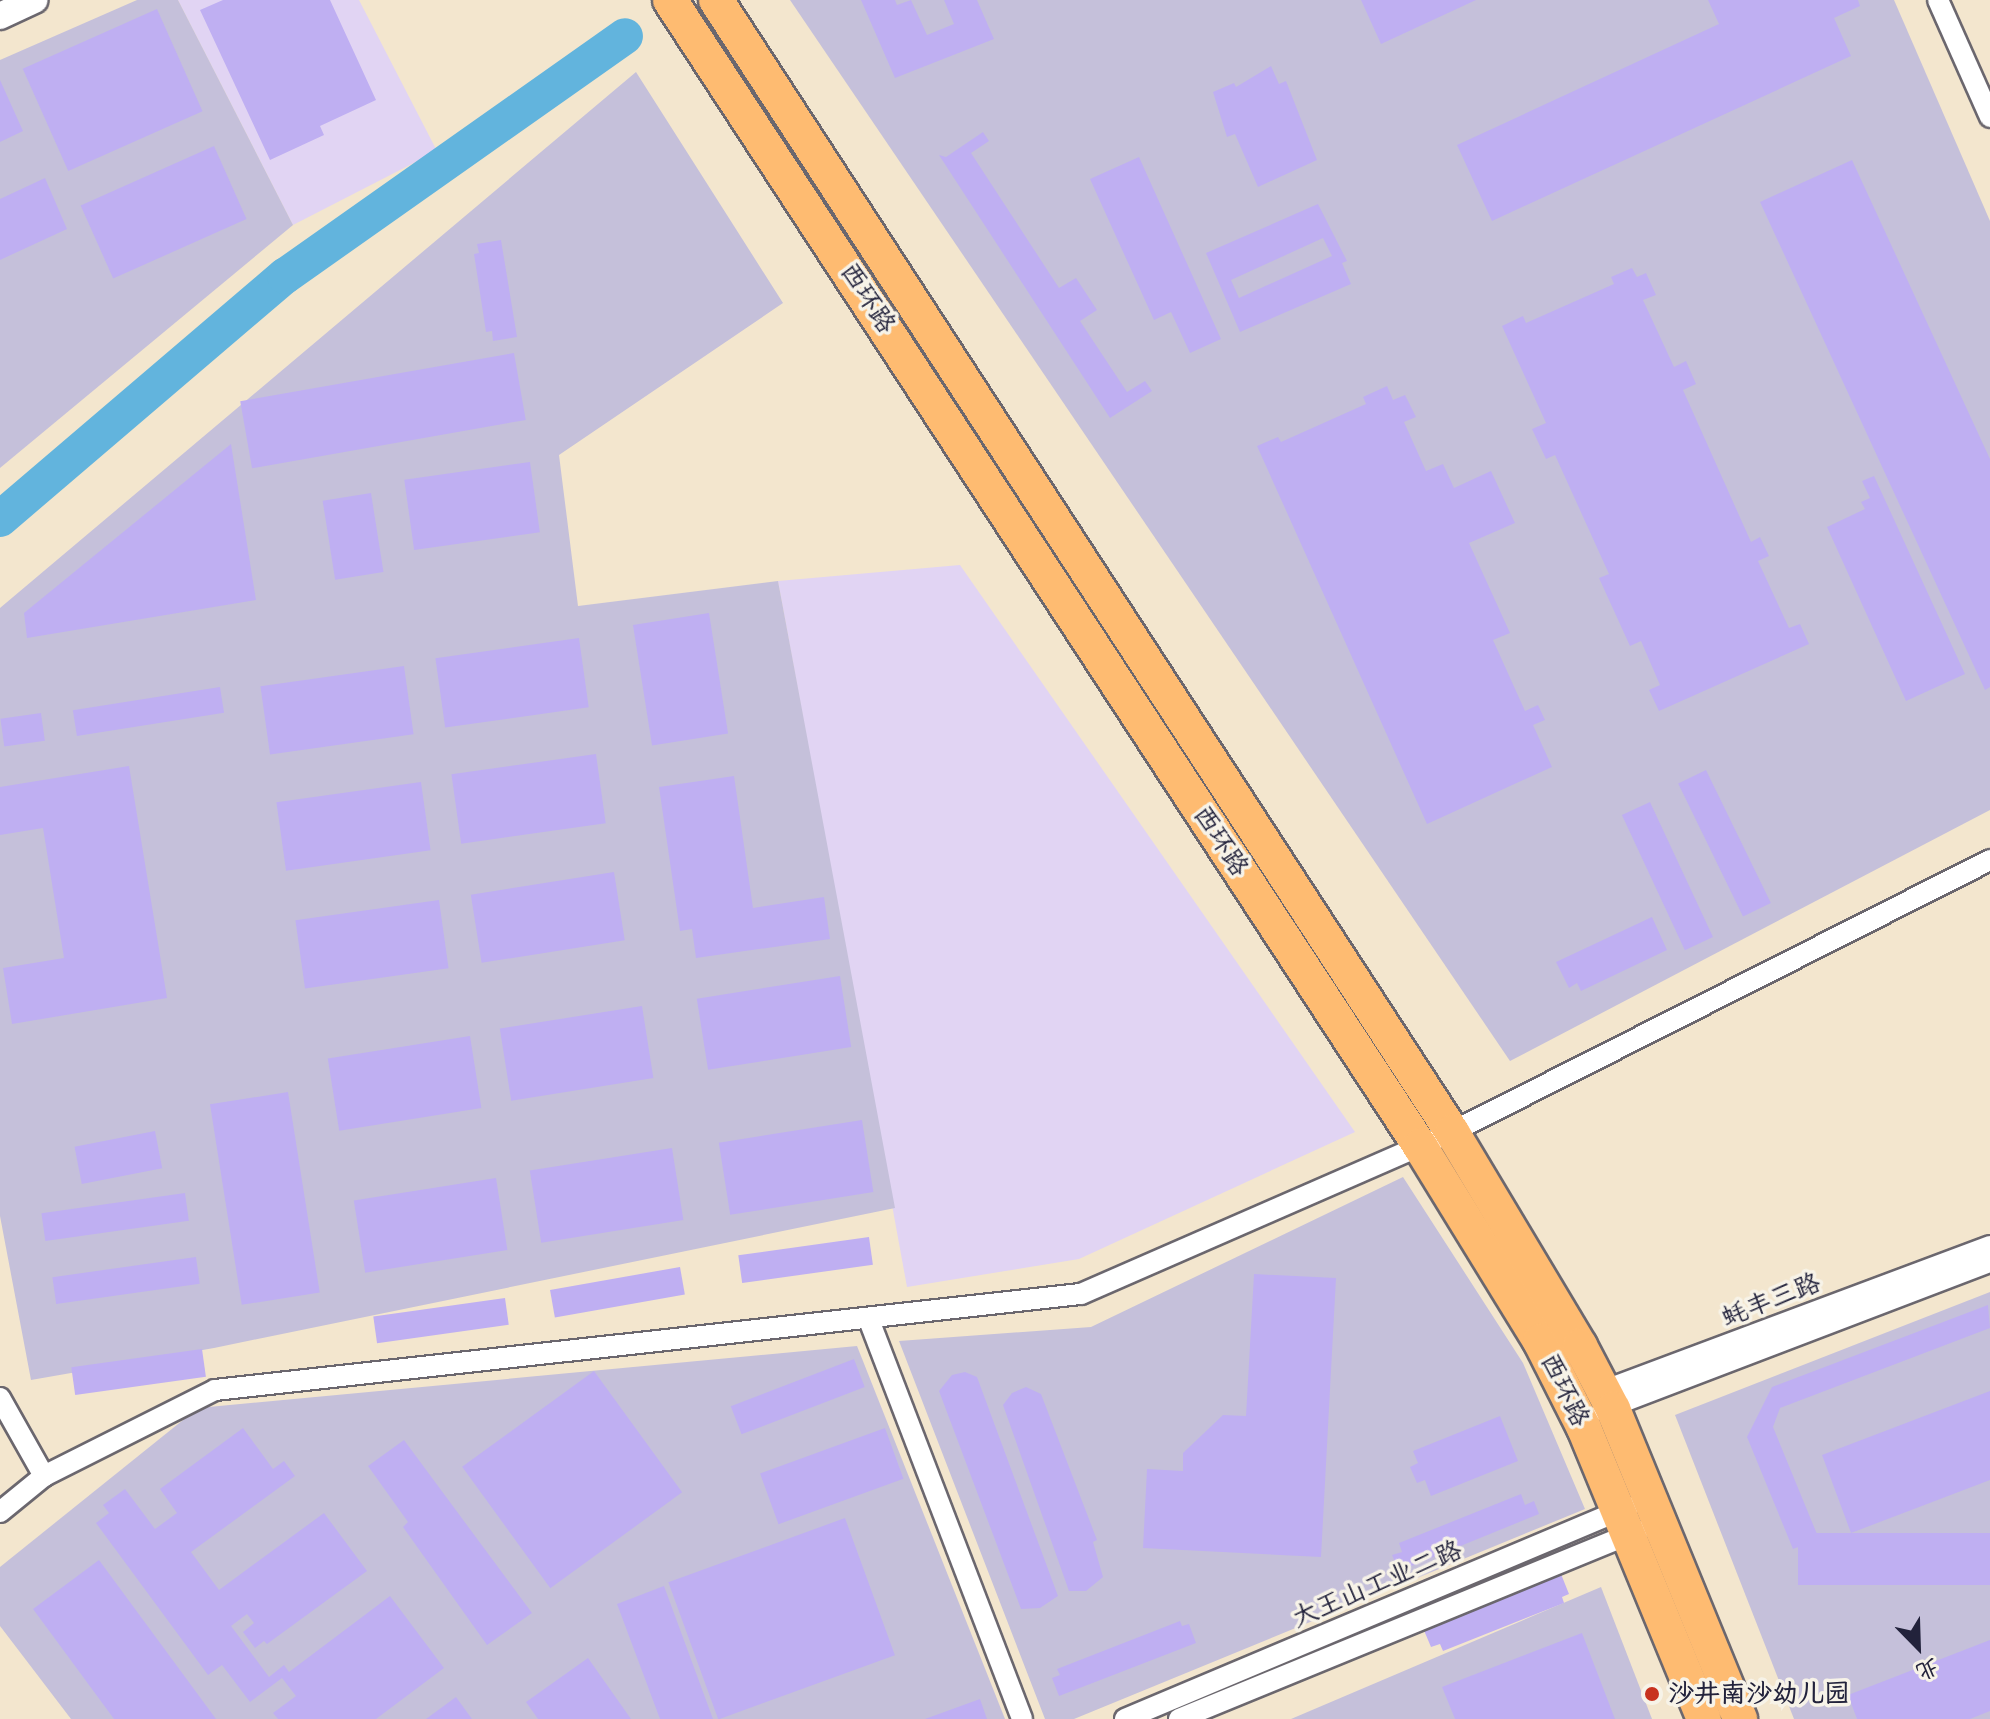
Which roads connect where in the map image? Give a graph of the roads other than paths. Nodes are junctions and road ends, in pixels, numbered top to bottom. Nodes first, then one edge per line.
1 (35, 0) edge
2 (670, 0) edge
3 (716, 0) edge
4 (1938, 0) edge
5 (0, 16) edge
6 (1990, 117) edge
7 (1990, 860) edge
8 (1452, 1132) junction
9 (1420, 1146) junction
10 (1990, 1246) edge
11 (1990, 1262) edge
12 (869, 1320) junction
13 (0, 1398) edge
14 (1607, 1398) junction
15 (1575, 1410) junction
16 (44, 1476) junction
17 (0, 1512) edge
18 (1640, 1516) junction
19 (1022, 1719) edge
20 (1125, 1719) edge
21 (1179, 1719) edge
22 (1704, 1719) edge
23 (1740, 1719) edge

1 - 5 street
2 - 9 main road, 西环路
3 - 8 main road, 西环路
4 - 6 street
7 - 8 street
8 - 9 street
8 - 14 main road, 西环路
9 - 12 street
9 - 15 main road, 西环路
10 - 14 street, 蚝丰三路
11 - 14 street, 蚝丰三路
12 - 16 street
12 - 19 street
13 - 16 street
14 - 15 street, 蚝丰三路
14 - 18 main road, 西环路
15 - 18 main road, 西环路
16 - 17 street
18 - 20 street, 大王山工业二路
18 - 21 street, 大王山工业二路
18 - 22 main road, 西环路
18 - 23 main road, 西环路

